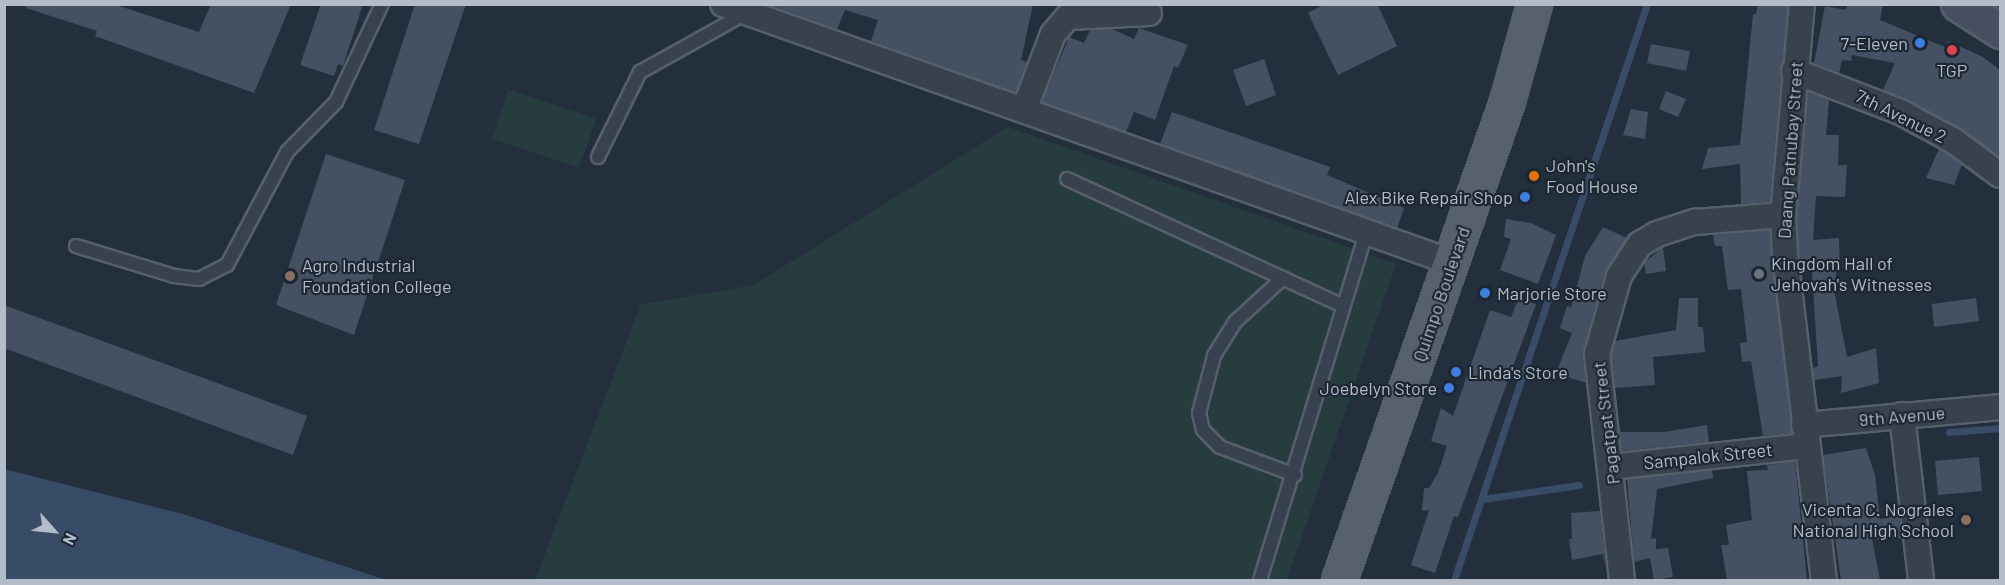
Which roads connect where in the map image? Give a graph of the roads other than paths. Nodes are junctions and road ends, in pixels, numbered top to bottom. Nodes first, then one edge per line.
1 (382, 4) edge
2 (723, 4) edge
3 (1802, 4) edge
4 (1958, 4) edge
5 (1534, 5) edge
6 (746, 13) junction
7 (1149, 13) dead end
8 (2001, 32) edge
9 (1794, 71) junction
10 (1024, 110) junction
11 (598, 157) dead end
12 (2001, 176) edge
13 (1067, 179) dead end
14 (1783, 215) junction
15 (1367, 231) junction
16 (76, 246) dead end
17 (1451, 262) junction
18 (1283, 278) junction
19 (1343, 306) junction
20 (2001, 407) edge
21 (1902, 416) junction
22 (1805, 435) junction
23 (1610, 467) junction
24 (1295, 475) junction
25 (1615, 578) edge
26 (1260, 580) edge
27 (1340, 580) edge
28 (1824, 580) edge
29 (1921, 580) edge

1 - 16 lane
2 - 6 street
3 - 9 street, Daang Patnubay Street
4 - 8 main road
5 - 17 main road, Quimpo Boulevard
6 - 10 street
6 - 11 lane
7 - 10 street
9 - 12 street, 7th Avenue 2
9 - 14 street, Daang Patnubay Street
10 - 15 street
13 - 18 lane
14 - 22 street, Daang Patnubay Street
14 - 23 street, Pagatpat Street
15 - 17 street
15 - 19 lane
17 - 27 main road, Quimpo Boulevard
18 - 19 lane
18 - 24 lane
19 - 24 lane
20 - 21 street, 9th Avenue
21 - 22 street, 9th Avenue
21 - 29 street
22 - 23 street, Sampalok Street
22 - 28 street, Daang Patnubay Street
23 - 25 street, Pagatpat Street
24 - 26 lane

